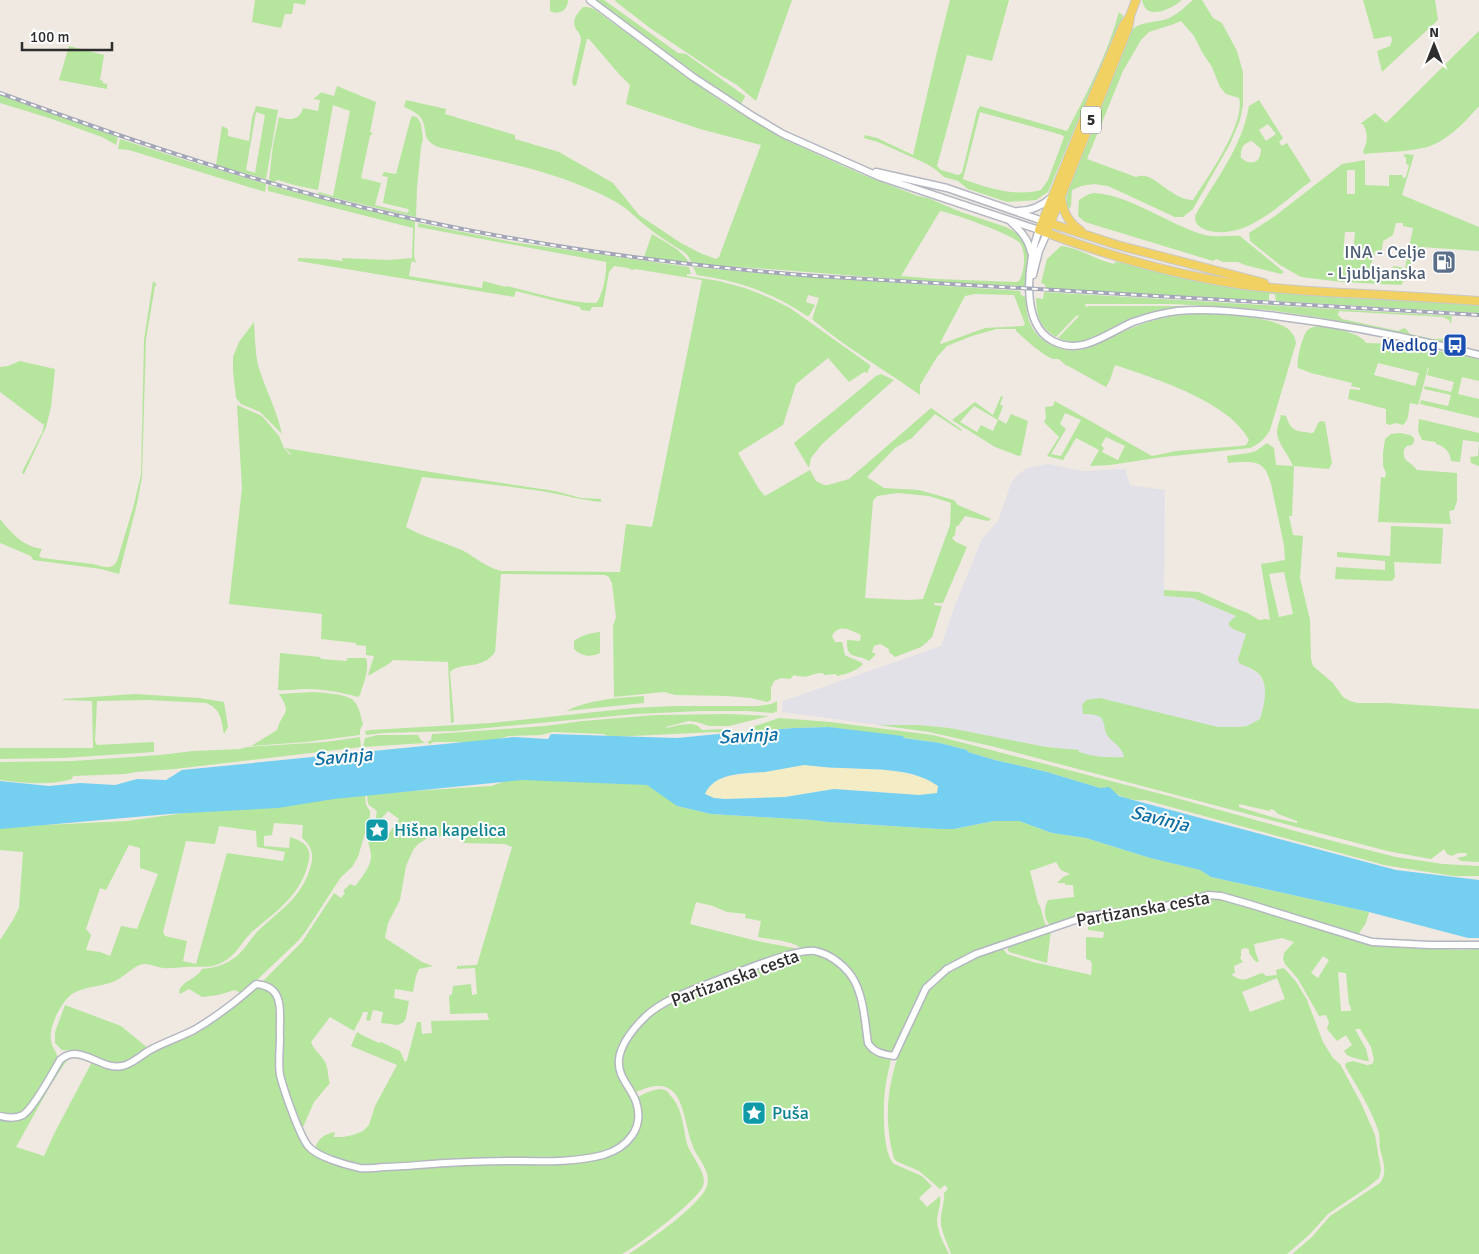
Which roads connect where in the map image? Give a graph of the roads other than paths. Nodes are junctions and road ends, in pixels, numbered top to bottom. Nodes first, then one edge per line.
1 (590, 0) edge
2 (1136, 0) edge
3 (858, 167) junction
4 (1058, 195) junction
5 (1011, 210) junction
6 (1008, 220) junction
7 (1047, 222) junction
8 (1043, 232) junction
9 (1084, 234) junction
10 (1032, 257) junction
11 (1030, 286) junction
12 (1278, 288) junction
13 (1479, 301) edge
14 (1479, 355) edge
15 (1479, 945) edge
16 (0, 1116) edge

1 - 3 street
2 - 4 main road, 5
3 - 5 street
3 - 6 street
4 - 5 street
4 - 7 main road, 5
4 - 9 main road
5 - 7 street
6 - 8 street
6 - 10 street
7 - 8 main road
7 - 9 main road
8 - 10 street
8 - 11 street
8 - 12 main road
9 - 12 main road
10 - 11 street
11 - 14 street
12 - 13 main road
15 - 16 street, Partizanska cesta

